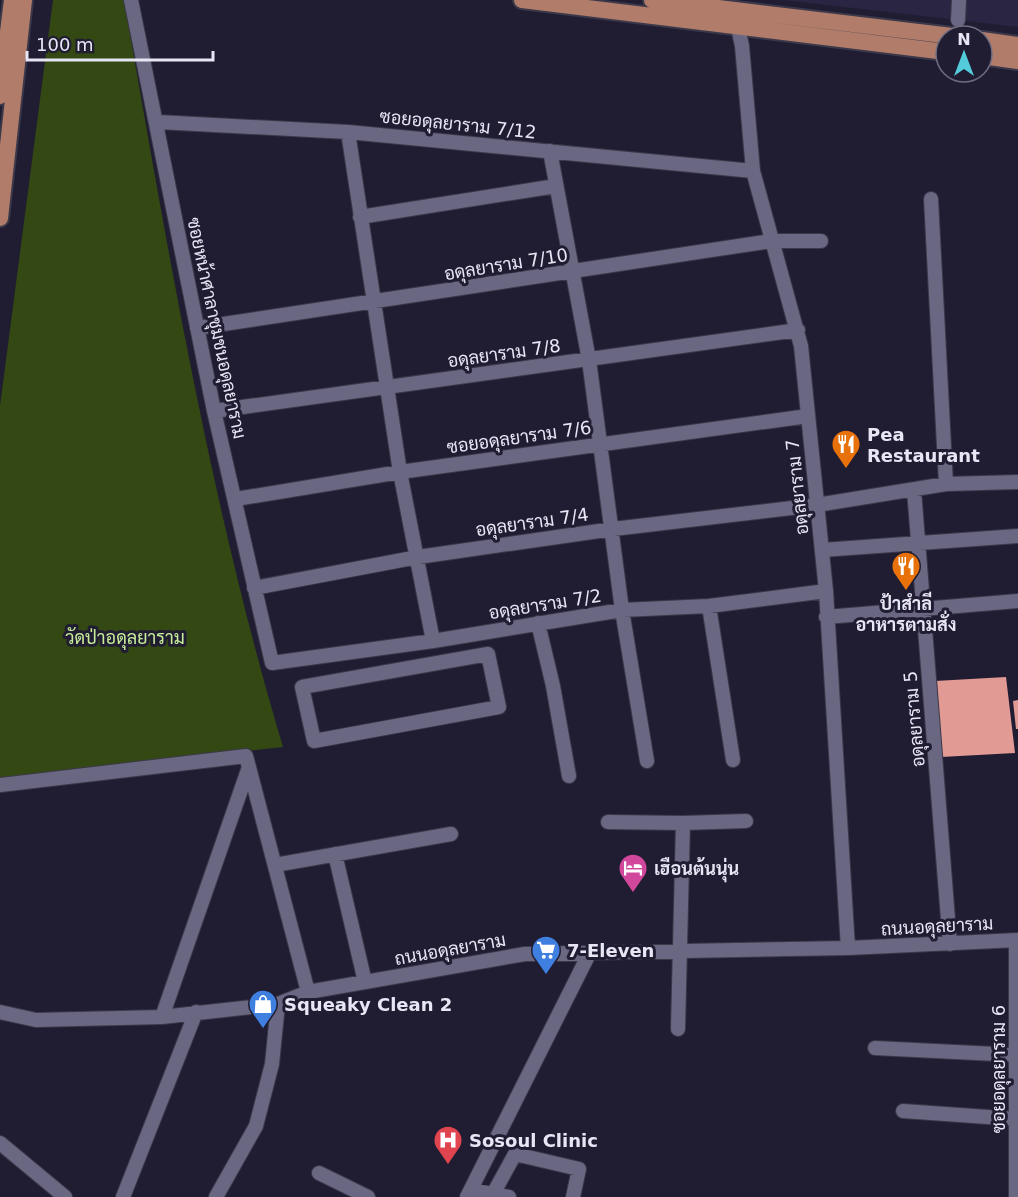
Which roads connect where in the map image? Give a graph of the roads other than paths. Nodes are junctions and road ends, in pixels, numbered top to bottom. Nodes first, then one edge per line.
1 (12, 0) edge
2 (24, 0) edge
3 (131, 0) edge
4 (522, 0) edge
5 (652, 0) edge
6 (959, 0) edge
7 (958, 20) dead end
8 (738, 28) junction
9 (934, 34) edge
10 (994, 42) edge
11 (1018, 45) edge
12 (934, 51) edge
13 (994, 58) edge
14 (1018, 61) edge
15 (0, 96) edge
16 (158, 122) junction
17 (348, 132) junction
18 (550, 151) junction
19 (753, 171) junction
20 (556, 186) junction
21 (931, 199) dead end
22 (360, 217) junction
23 (0, 218) edge
24 (771, 241) junction
25 (821, 241) dead end
26 (572, 273) junction
27 (373, 303) junction
28 (197, 328) junction
29 (798, 330) junction
30 (589, 360) junction
31 (387, 387) junction
32 (214, 411) junction
33 (808, 416) junction
34 (601, 444) junction
35 (400, 472) junction
36 (1018, 482) edge
37 (946, 484) junction
38 (914, 490) junction
39 (236, 499) junction
40 (817, 505) junction
41 (613, 529) junction
42 (1018, 536) edge
43 (918, 543) junction
44 (822, 550) junction
45 (418, 557) junction
46 (254, 588) junction
47 (826, 591) junction
48 (1018, 602) edge
49 (709, 606) junction
50 (923, 609) junction
51 (622, 610) junction
52 (826, 617) junction
53 (538, 623) junction
54 (433, 641) junction
55 (387, 647) junction
56 (272, 663) joint
57 (391, 671) junction
58 (734, 760) dead end
59 (647, 761) dead end
60 (249, 767) junction
61 (569, 776) dead end
62 (0, 785) edge
63 (746, 821) dead end
64 (608, 822) dead end
65 (683, 823) junction
66 (451, 834) dead end
67 (335, 854) junction
68 (275, 865) junction
69 (1017, 940) edge
70 (950, 944) junction
71 (848, 948) junction
72 (681, 951) junction
73 (590, 952) junction
74 (364, 982) junction
75 (308, 992) junction
76 (278, 1004) junction
77 (0, 1012) edge
78 (196, 1012) junction
79 (162, 1017) junction
80 (678, 1029) dead end
81 (874, 1048) dead end
82 (1016, 1055) junction
83 (903, 1112) dead end
84 (1016, 1119) junction
85 (0, 1143) edge
86 (319, 1173) dead end
87 (469, 1194) edge
88 (493, 1194) junction
89 (65, 1197) edge
90 (123, 1197) edge
91 (216, 1197) edge
92 (368, 1197) edge
93 (509, 1197) edge
94 (573, 1197) edge
95 (1017, 1197) edge

1 - 15 main road
2 - 23 main road
3 - 16 street, ซอยหน้าศาลาชุมชนอดุลยาราม
4 - 8 main road
5 - 9 main road
6 - 7 street
8 - 12 main road
8 - 19 street, อดุลยาราม 7
10 - 11 main road
13 - 14 main road
16 - 17 street, ซอยอดุลยาราม 7/12
16 - 28 street, ซอยหน้าศาลาชุมชนอดุลยาราม
17 - 18 street, ซอยอดุลยาราม 7/12
17 - 22 street
18 - 19 street, ซอยอดุลยาราม 7/12
18 - 20 street
19 - 24 street, อดุลยาราม 7
20 - 22 street
20 - 26 street
21 - 37 street
22 - 27 street
24 - 25 street, อดุลยาราม 7/10
24 - 26 street, อดุลยาราม 7/10
24 - 29 street, อดุลยาราม 7
26 - 27 street, อดุลยาราม 7/10
26 - 30 street
27 - 28 street, อดุลยาราม 7/10
27 - 31 street
28 - 32 street, ซอยหน้าศาลาชุมชนอดุลยาราม
29 - 30 street, อดุลยาราม 7/8
29 - 33 street, อดุลยาราม 7
30 - 31 street, อดุลยาราม 7/8
30 - 34 street
31 - 32 street, อดุลยาราม 7/8
31 - 35 street
32 - 39 street, ซอยหน้าศาลาชุมชนอดุลยาราม
33 - 34 street, ซอยอดุลยาราม 7/6
33 - 40 street, อดุลยาราม 7
34 - 35 street, ซอยอดุลยาราม 7/6
34 - 41 street
35 - 39 street, ซอยอดุลยาราม 7/6
35 - 45 street
36 - 37 street, อดุลยาราม 7/4
37 - 38 street, อดุลยาราม 7/4
38 - 40 street, อดุลยาราม 7/4
38 - 43 street, อดุลยาราม 5
39 - 46 street, ซอยหน้าศาลาชุมชนอดุลยาราม
40 - 41 street, อดุลยาราม 7/4
40 - 44 street, อดุลยาราม 7
41 - 45 street, อดุลยาราม 7/4
41 - 51 street
42 - 43 street
43 - 44 street
43 - 50 street, อดุลยาราม 5
44 - 47 street, อดุลยาราม 7
45 - 46 street, อดุลยาราม 7/4
45 - 54 street
46 - 56 street, ซอยหน้าศาลาชุมชนอดุลยาราม
47 - 49 street, อดุลยาราม 7/2
47 - 52 street, อดุลยาราม 7
48 - 50 street
49 - 51 street, อดุลยาราม 7/2
49 - 58 street
50 - 52 street
50 - 70 street, อดุลยาราม 5
51 - 53 street, อดุลยาราม 7/2
51 - 59 street
52 - 71 street, อดุลยาราม 7
53 - 54 street, อดุลยาราม 7/2
53 - 61 street
54 - 55 street, อดุลยาราม 7/2
55 - 56 street, อดุลยาราม 7/2
55 - 57 street
57 - 57 street
60 - 62 street
60 - 68 street
60 - 79 street
63 - 65 street
64 - 65 street
65 - 72 street
66 - 67 street
67 - 68 street
67 - 74 street
68 - 75 street
69 - 70 street, ถนนอดุลยาราม
69 - 82 street, ซอยอดุลยาราม 6
70 - 71 street, ถนนอดุลยาราม
71 - 72 street, ถนนอดุลยาราม
72 - 73 street, ถนนอดุลยาราม
72 - 80 street
73 - 74 street, ถนนอดุลยาราม
73 - 87 street
74 - 75 street, ถนนอดุลยาราม
75 - 76 street, ถนนอดุลยาราม
76 - 78 street, ถนนอดุลยาราม
76 - 91 street
77 - 79 street, ถนนอดุลยาราม
78 - 79 street, ถนนอดุลยาราม
78 - 90 street
81 - 82 street
82 - 84 street, ซอยอดุลยาราม 6
83 - 84 street
84 - 95 street, ซอยอดุลยาราม 6
85 - 89 street
86 - 92 street
87 - 88 street
88 - 93 street
88 - 94 street

